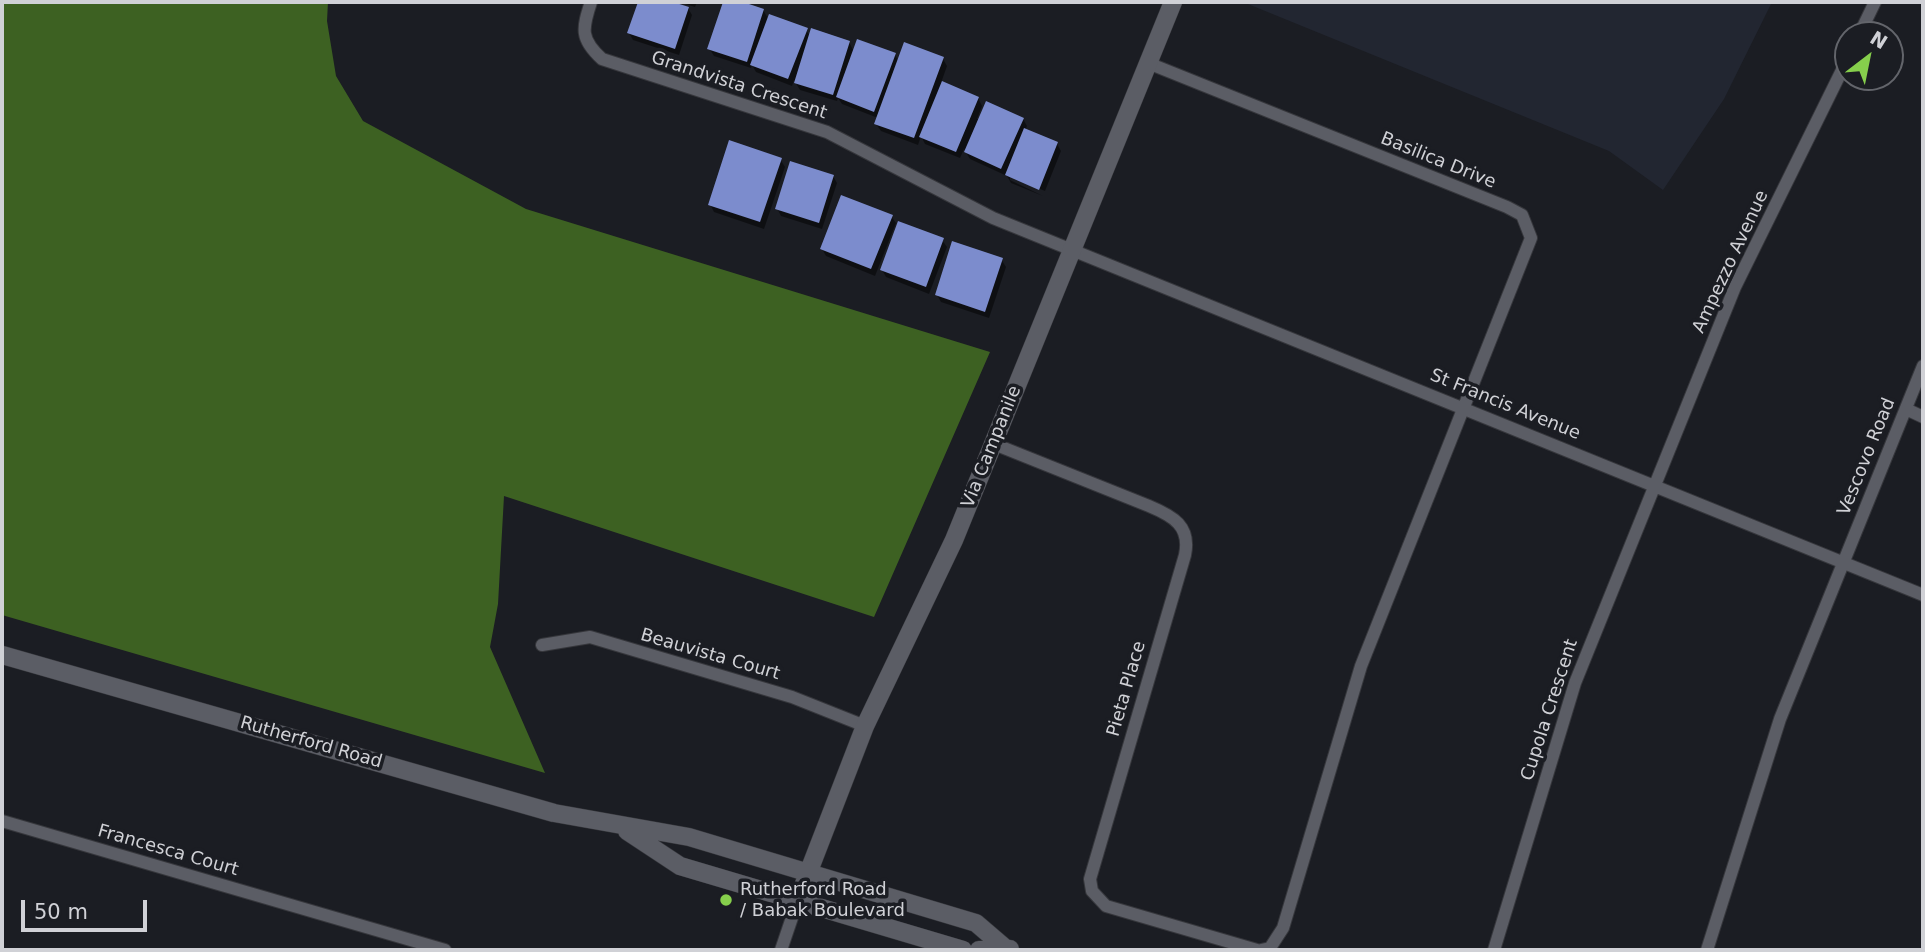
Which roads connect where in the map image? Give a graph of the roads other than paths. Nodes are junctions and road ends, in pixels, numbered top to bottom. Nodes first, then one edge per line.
1 (591, 2) edge
2 (1173, 2) edge
3 (1875, 2) edge
4 (1866, 21) edge
5 (1148, 63) junction
6 (1834, 86) edge
7 (1072, 250) junction
8 (1923, 366) edge
9 (1465, 408) junction
10 (1906, 409) junction
11 (1923, 416) edge
12 (994, 444) junction
13 (1654, 485) junction
14 (1843, 561) junction
15 (1923, 595) edge
16 (542, 645) dead end
17 (2, 655) edge
18 (865, 726) junction
19 (2, 821) edge
20 (621, 827) junction
21 (802, 887) junction
22 (1010, 949) edge
23 (445, 950) edge
24 (781, 950) edge
25 (962, 950) edge
26 (979, 950) edge
27 (1259, 950) edge
28 (1494, 950) edge
29 (1707, 950) edge

1 - 7 street, Grandvista Crescent
2 - 5 main road, Via Campanile
3 - 4 street
5 - 7 main road, Via Campanile
5 - 9 street, Basilica Drive
6 - 13 street, Ampezzo Avenue
7 - 9 street, St Francis Avenue
7 - 12 main road, Via Campanile
8 - 10 street, Vescovo Road
9 - 13 street, St Francis Avenue
9 - 27 street, Pieta Place
10 - 11 street
10 - 14 street, Vescovo Road
12 - 18 main road, Via Campanile
12 - 27 street, Pieta Place
13 - 14 street, St Francis Avenue
13 - 28 street, Cupola Crescent
14 - 15 street, St Francis Avenue
14 - 29 street
16 - 18 street, Beauvista Court
17 - 20 main road, Rutherford Road
18 - 21 main road, Via Campanile
19 - 23 street, Francesca Court
20 - 21 main road, Rutherford Road
20 - 21 main road, Rutherford Road
21 - 22 main road, Rutherford Road
21 - 24 street
21 - 25 main road, Rutherford Road
22 - 26 main road, Rutherford Road

